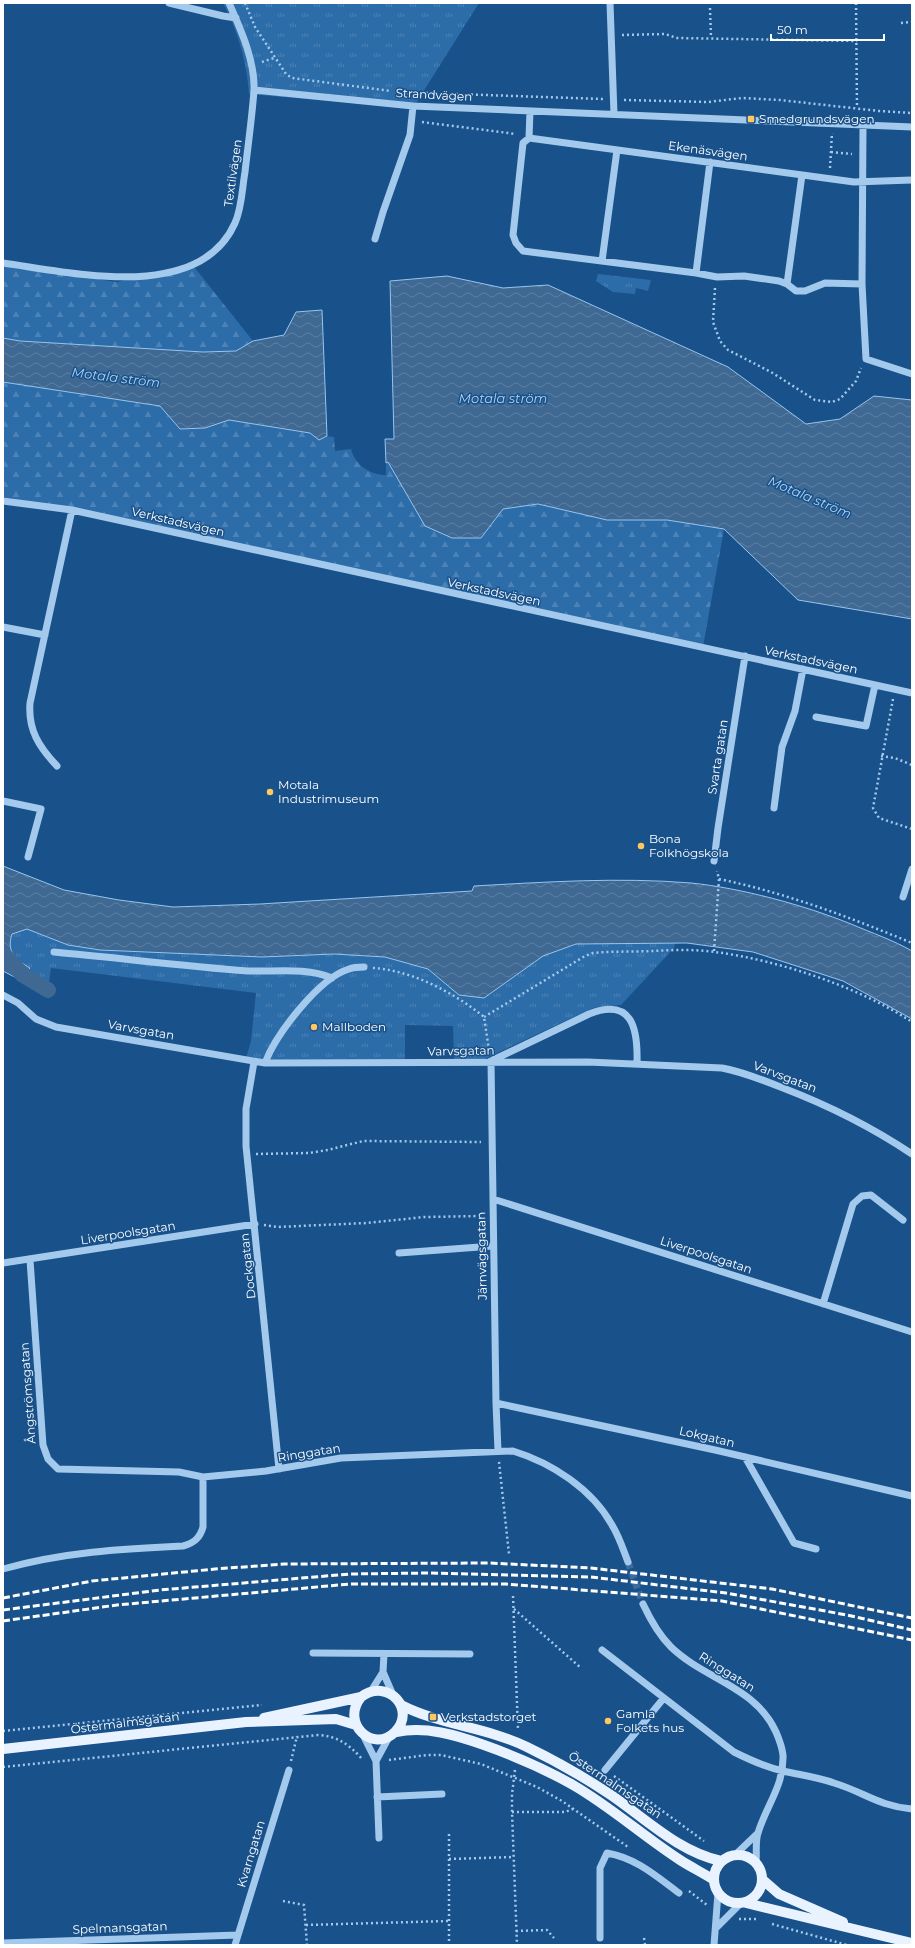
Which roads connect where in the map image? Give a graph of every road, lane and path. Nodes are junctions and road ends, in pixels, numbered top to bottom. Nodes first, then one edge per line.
1 (169, 3) edge
2 (229, 3) edge
3 (245, 3) edge
4 (610, 3) edge
5 (856, 3) edge
6 (710, 8) dead end
7 (236, 18) junction
8 (912, 22) edge
9 (901, 23) dead end
10 (611, 35) junction
11 (711, 38) junction
12 (857, 41) junction
13 (254, 90) junction
14 (614, 100) junction
15 (413, 106) junction
16 (834, 106) junction
17 (857, 108) junction
18 (530, 111) junction
19 (912, 113) edge
20 (614, 114) junction
21 (412, 120) junction
22 (833, 124) junction
23 (863, 126) junction
24 (912, 127) edge
25 (529, 138) junction
26 (617, 150) junction
27 (831, 152) junction
28 (863, 154) junction
29 (710, 162) junction
30 (802, 175) junction
31 (829, 178) junction
32 (912, 180) edge
33 (862, 182) junction
34 (375, 238) dead end
35 (602, 260) junction
36 (3, 263) edge
37 (696, 273) junction
38 (717, 277) junction
39 (788, 284) junction
40 (862, 284) junction
41 (866, 359) junction
42 (912, 374) edge
43 (3, 501) edge
44 (72, 510) junction
45 (3, 627) edge
46 (45, 635) junction
47 (745, 656) junction
48 (804, 669) junction
49 (875, 685) junction
50 (895, 689) junction
51 (912, 692) edge
52 (816, 717) dead end
53 (881, 756) junction
54 (912, 765) edge
55 (57, 766) dead end
56 (3, 801) edge
57 (774, 808) dead end
58 (912, 829) edge
59 (28, 857) dead end
60 (714, 861) dead end
61 (912, 869) edge
62 (903, 897) dead end
63 (912, 943) edge
64 (714, 951) junction
65 (54, 952) dead end
66 (364, 967) joint
67 (332, 978) junction
68 (3, 995) edge
69 (484, 1017) junction
70 (912, 1022) edge
71 (491, 1061) junction
72 (254, 1062) junction
73 (265, 1063) junction
74 (637, 1063) junction
75 (492, 1142) junction
76 (912, 1154) edge
77 (247, 1155) junction
78 (492, 1199) junction
79 (493, 1216) junction
80 (903, 1220) dead end
81 (255, 1224) junction
82 (493, 1246) junction
83 (399, 1253) dead end
84 (30, 1260) junction
85 (3, 1263) edge
86 (823, 1304) junction
87 (912, 1332) edge
88 (496, 1403) junction
89 (498, 1451) junction
90 (745, 1457) junction
91 (279, 1469) junction
92 (203, 1477) junction
93 (912, 1496) edge
94 (816, 1549) dead end
95 (509, 1554) dead end
96 (628, 1562) tunnel mouth
97 (3, 1569) edge
98 (513, 1596) dead end
99 (643, 1604) tunnel mouth
100 (514, 1609) junction
101 (602, 1650) dead end
102 (313, 1653) dead end
103 (384, 1654) junction
104 (470, 1654) dead end
105 (581, 1668) dead end
106 (383, 1672) junction
107 (371, 1691) junction
108 (393, 1696) junction
109 (361, 1697) junction
110 (664, 1700) junction
111 (268, 1704) dead end
112 (400, 1705) junction
113 (246, 1722) junction
114 (356, 1725) junction
115 (3, 1731) edge
116 (524, 1733) dead end
117 (363, 1734) junction
118 (392, 1734) junction
119 (297, 1736) junction
120 (4, 1749) edge
121 (376, 1761) junction
122 (3, 1767) edge
123 (288, 1770) joint
124 (605, 1770) dead end
125 (783, 1771) junction
126 (514, 1777) junction
127 (442, 1794) dead end
128 (377, 1797) junction
129 (574, 1809) junction
130 (912, 1809) edge
131 (512, 1812) junction
132 (758, 1833) junction
133 (449, 1834) dead end
134 (379, 1838) dead end
135 (633, 1850) dead end
136 (735, 1855) junction
137 (514, 1857) junction
138 (449, 1859) junction
139 (722, 1861) junction
140 (756, 1863) junction
141 (714, 1880) junction
142 (763, 1880) junction
143 (686, 1888) dead end
144 (679, 1893) dead end
145 (718, 1894) junction
146 (283, 1901) dead end
147 (743, 1903) junction
148 (718, 1912) junction
149 (729, 1916) junction
150 (757, 1920) dead end
151 (448, 1921) junction
152 (769, 1922) dead end
153 (306, 1925) junction
154 (717, 1928) junction
155 (861, 1930) junction
156 (516, 1931) junction
157 (238, 1935) junction
158 (554, 1938) dead end
159 (600, 1938) dead end
160 (644, 1938) dead end
161 (3, 1943) edge
162 (912, 1943) edge
163 (235, 1945) edge
164 (307, 1945) edge
165 (450, 1945) edge
166 (517, 1945) edge
167 (645, 1945) edge
168 (714, 1945) edge
169 (847, 1945) edge

1 - 7 street
2 - 7 street, Textilvägen
3 - 14 path
4 - 10 street
5 - 12 path
6 - 11 path
7 - 13 street, Textilvägen
8 - 9 path
10 - 11 path
10 - 14 street
11 - 12 path
12 - 17 path
13 - 15 street, Strandvägen
13 - 36 street, Textilvägen
14 - 16 path
14 - 20 street
15 - 18 street, Strandvägen
15 - 21 street
16 - 17 path
16 - 22 path
17 - 19 path
18 - 20 street, Strandvägen
18 - 25 street
20 - 22 street, Strandvägen
21 - 25 path
21 - 34 street
22 - 23 street, Strandvägen
22 - 27 path
23 - 24 street, Strandvägen
23 - 28 street
25 - 26 street, Ekenäsvägen
25 - 35 street
26 - 29 street, Ekenäsvägen
26 - 35 street
27 - 28 path
27 - 31 path
28 - 33 street
29 - 30 street, Ekenäsvägen
29 - 37 street
30 - 31 street, Ekenäsvägen
30 - 39 street
31 - 33 street, Ekenäsvägen
32 - 33 street, Ekenäsvägen
33 - 40 street
35 - 37 street
37 - 38 street
38 - 39 street
38 - 41 path
39 - 40 street
40 - 41 street
41 - 42 street
43 - 44 street, Verkstadsvägen
44 - 46 street
44 - 47 street, Verkstadsvägen
45 - 46 street
46 - 55 street
47 - 48 street, Verkstadsvägen
47 - 60 street, Svarta gatan
48 - 49 street, Verkstadsvägen
48 - 57 street
49 - 50 street, Verkstadsvägen
49 - 52 street
50 - 51 street, Verkstadsvägen
50 - 53 path
53 - 54 path
53 - 58 path
56 - 59 street
61 - 62 street
63 - 64 path
64 - 69 path
64 - 70 path
65 - 67 street
66 - 67 street
66 - 69 path
67 - 73 street
68 - 72 street, Varvsgatan
69 - 71 path
71 - 73 street, Varvsgatan
71 - 74 street, Varvsgatan
71 - 74 street
71 - 75 street, Järnvägsgatan
72 - 73 street, Varvsgatan
72 - 77 street, Dockgatan
74 - 76 street, Varvsgatan
75 - 77 path
75 - 78 street, Järnvägsgatan
77 - 81 street, Dockgatan
78 - 79 street, Järnvägsgatan
78 - 86 street, Liverpoolsgatan
79 - 81 path
79 - 82 street, Järnvägsgatan
80 - 86 street
81 - 84 street, Liverpoolsgatan
81 - 91 street, Dockgatan
82 - 83 street
82 - 88 street, Järnvägsgatan
84 - 85 street, Liverpoolsgatan
84 - 92 street, Ångströmsgatan
86 - 87 street, Liverpoolsgatan
88 - 89 street, Järnvägsgatan
88 - 90 street, Lokgatan
89 - 91 street, Ringgatan
89 - 95 path
89 - 96 street, Ringgatan
90 - 93 street, Lokgatan
90 - 94 street
91 - 92 street, Ringgatan
92 - 97 street
98 - 100 path
99 - 125 street, Ringgatan
100 - 105 path
100 - 116 path
101 - 110 street
102 - 103 street
103 - 104 street
103 - 106 street
106 - 107 street
106 - 108 street
107 - 108 main road
107 - 109 main road, Östermalmsgatan
108 - 112 main road, Östermalmsgatan
109 - 113 main road, Östermalmsgatan
109 - 114 main road
110 - 124 street
110 - 125 street
111 - 115 path
112 - 118 main road
112 - 139 main road, Östermalmsgatan
113 - 114 main road, Östermalmsgatan
113 - 120 main road, Östermalmsgatan
114 - 117 main road
117 - 118 main road, Östermalmsgatan
117 - 121 street
118 - 121 street
118 - 141 main road, Östermalmsgatan
119 - 121 path
119 - 122 path
119 - 123 path
121 - 126 path
121 - 128 street
123 - 157 street, Kvarngatan
125 - 130 street
125 - 132 street, Ringgatan
126 - 129 path
126 - 131 path
127 - 128 street
128 - 134 street
129 - 131 path
129 - 135 path
131 - 137 path
132 - 136 street, Ringgatan
132 - 140 street, Ringgatan
133 - 138 path
136 - 139 main road
136 - 140 main road
137 - 138 path
137 - 156 path
138 - 151 path
139 - 141 main road
140 - 142 main road
141 - 145 main road
142 - 147 main road
142 - 155 main road
143 - 148 path
144 - 159 street
145 - 147 main road
145 - 148 street
146 - 153 path
147 - 149 street
147 - 155 main road
148 - 154 street
149 - 150 path
149 - 154 street
151 - 153 path
151 - 165 path
152 - 169 path
153 - 164 path
154 - 168 street
155 - 162 main road
156 - 158 path
156 - 166 path
157 - 161 street, Spelmansgatan
157 - 163 street, Kvarngatan
160 - 167 path

